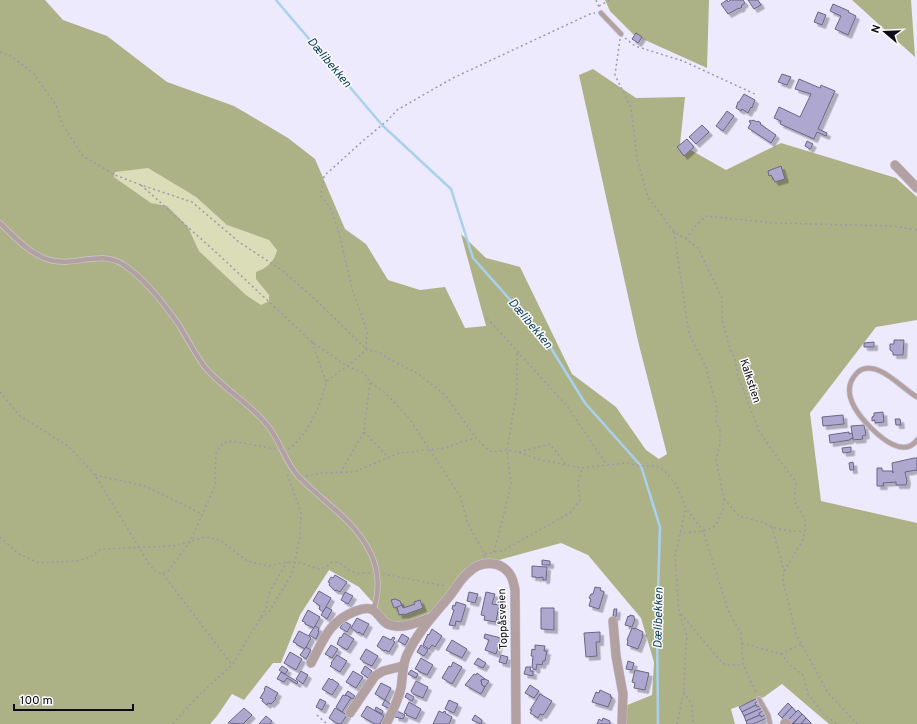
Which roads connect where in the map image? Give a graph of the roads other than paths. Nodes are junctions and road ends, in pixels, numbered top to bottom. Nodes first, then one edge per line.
1 (601, 13) road end
2 (621, 34) road end
3 (895, 165) dead end
4 (917, 188) edge
5 (0, 223) edge
6 (917, 397) edge
7 (917, 440) edge
8 (373, 610) junction
9 (430, 618) junction
10 (613, 621) dead end
11 (311, 663) dead end
12 (403, 666) junction
13 (759, 700) road end
14 (350, 713) dead end
15 (386, 724) edge
16 (516, 724) edge
17 (622, 724) edge
18 (770, 724) edge

1 - 2 lane
3 - 4 street
5 - 8 lane
6 - 7 lane
8 - 9 street
8 - 11 street
9 - 12 street, Toppåsveien
9 - 16 street, Toppåsveien
10 - 17 street
12 - 14 street
12 - 15 street, Toppåsveien
13 - 18 lane

